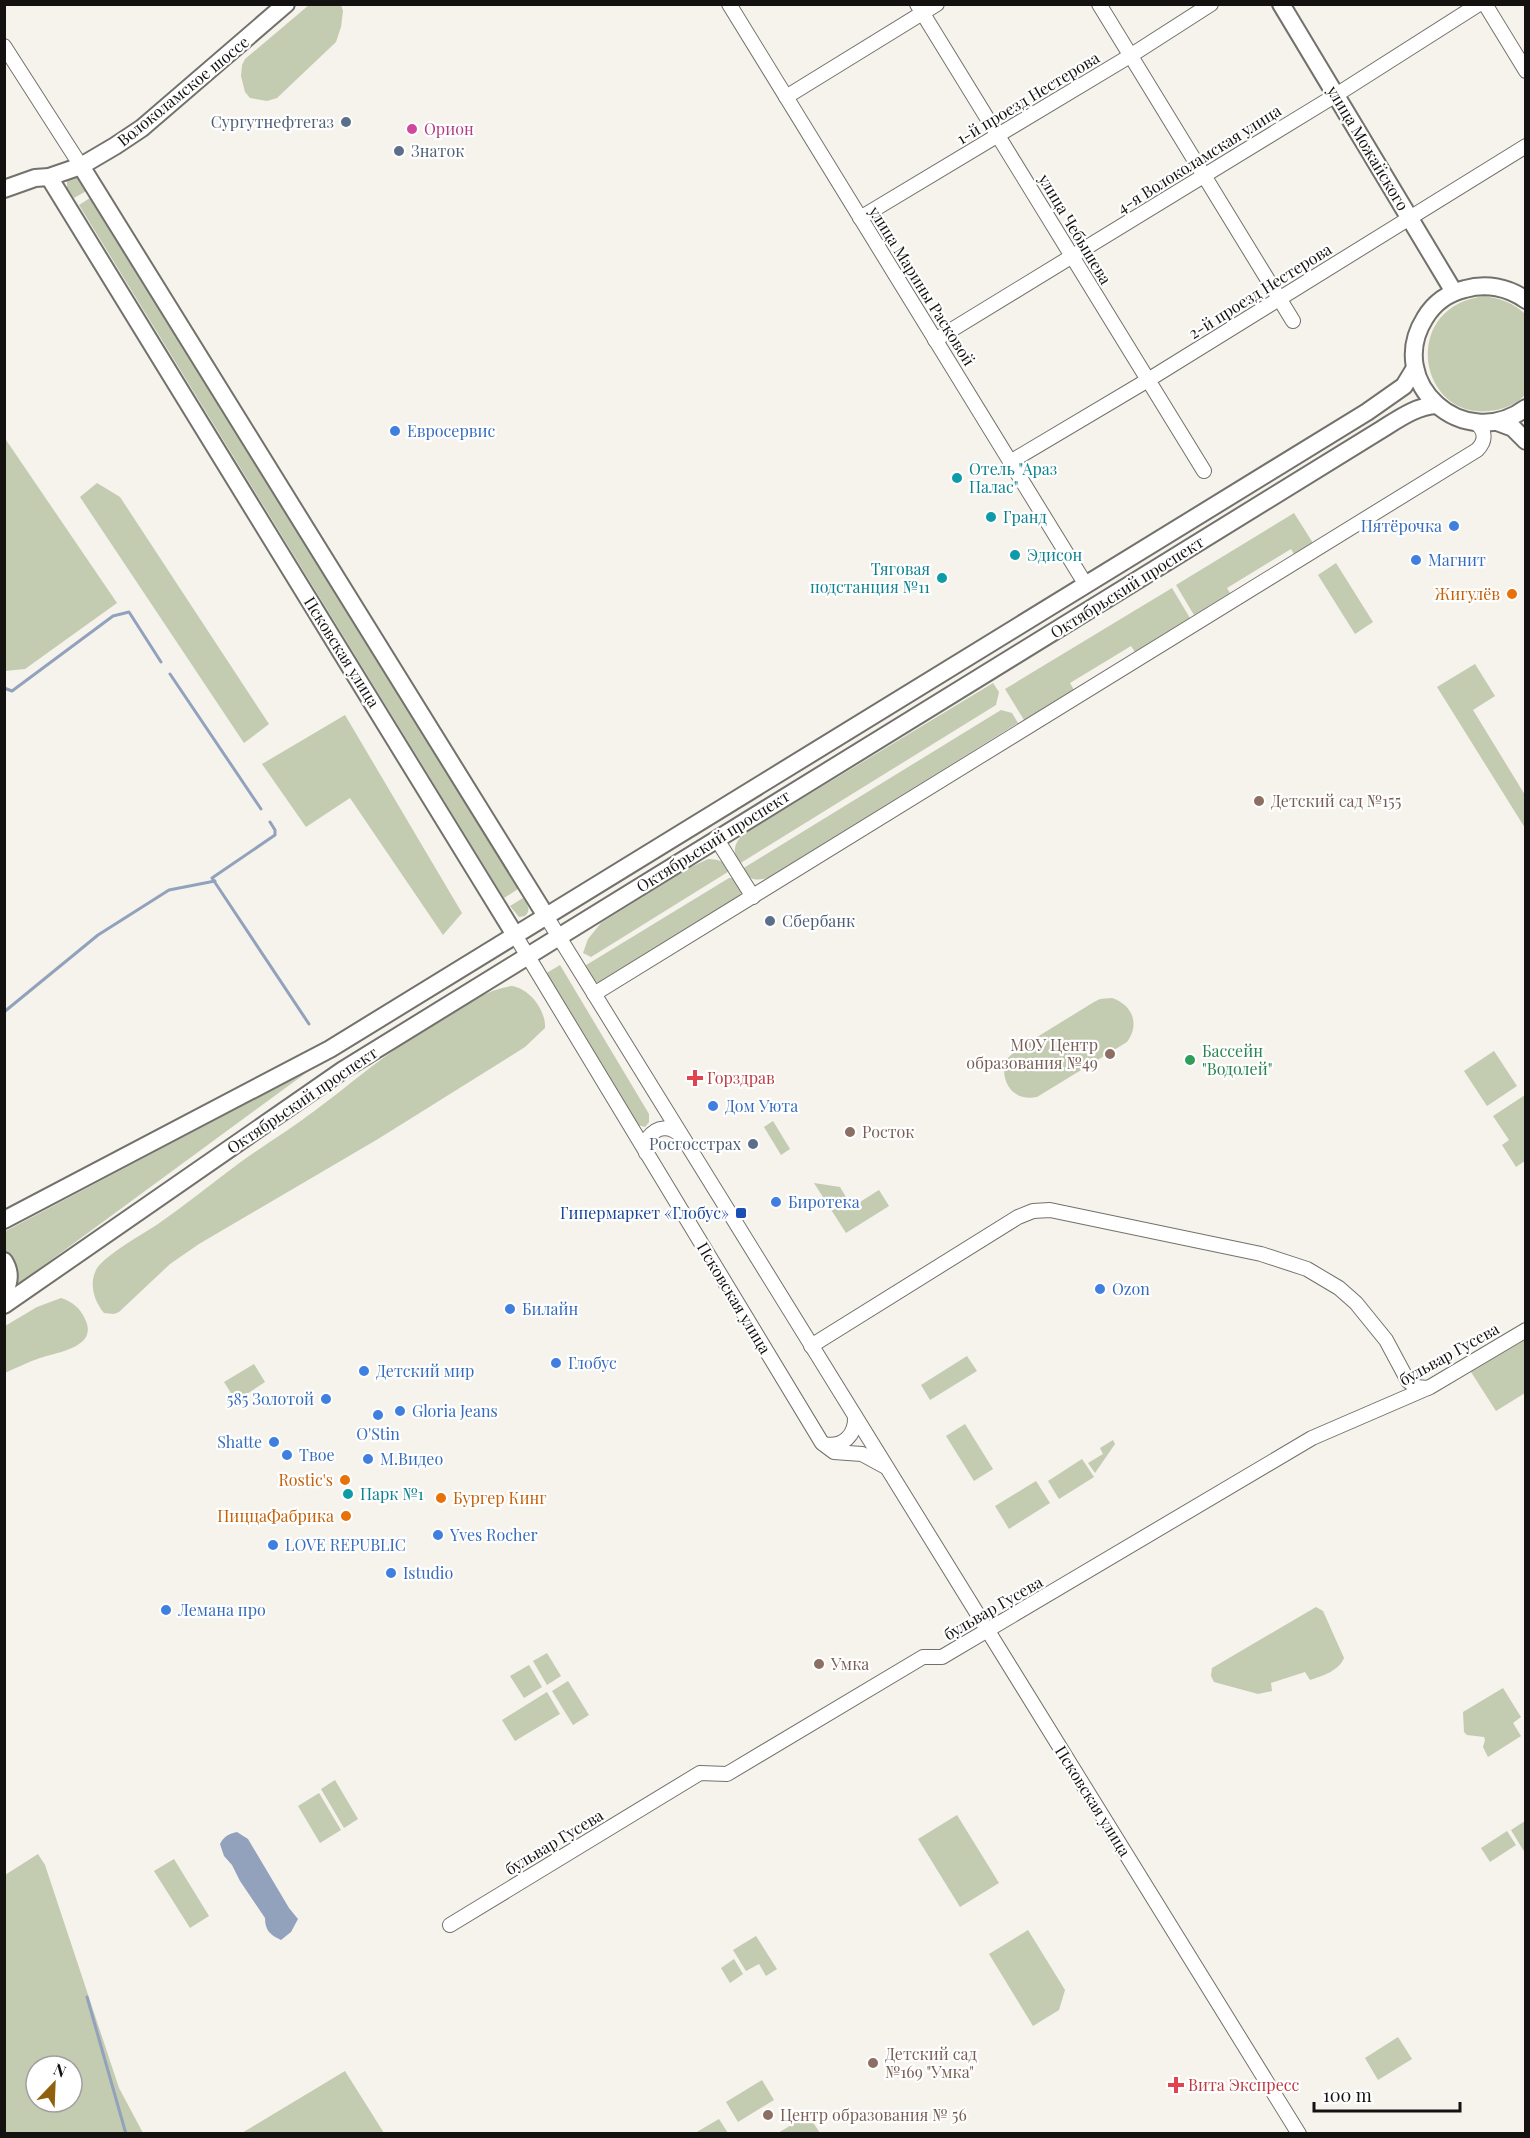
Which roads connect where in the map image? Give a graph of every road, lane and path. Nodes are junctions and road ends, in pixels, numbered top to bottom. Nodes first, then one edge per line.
1 (286, 4) edge
2 (729, 4) edge
3 (937, 4) edge
4 (1099, 4) edge
5 (1211, 4) edge
6 (1281, 4) edge
7 (1479, 4) edge
8 (1485, 4) edge
9 (920, 9) edge
10 (4, 46) edge
11 (1130, 56) junction
12 (1526, 71) edge
13 (1336, 95) junction
14 (786, 97) junction
15 (999, 135) junction
16 (1526, 146) edge
17 (81, 166) junction
18 (1204, 175) junction
19 (49, 177) junction
20 (4, 189) edge
21 (860, 218) junction
22 (1410, 218) junction
23 (1072, 257) junction
24 (1454, 292) junction
25 (1278, 298) junction
26 (1525, 299) edge
27 (1293, 321) dead end
28 (935, 340) junction
29 (1415, 368) junction
30 (1148, 380) junction
31 (1437, 405) junction
32 (1526, 408) edge
33 (1497, 422) junction
34 (1476, 423) junction
35 (1526, 441) edge
36 (1010, 462) junction
37 (1204, 471) dead end
38 (1086, 585) junction
39 (716, 838) junction
40 (753, 897) junction
41 (546, 916) junction
42 (515, 935) junction
43 (559, 936) junction
44 (528, 956) junction
45 (594, 994) junction
46 (661, 1103) junction
47 (631, 1128) junction
48 (681, 1136) junction
49 (646, 1153) junction
50 (4, 1220) edge
51 (4, 1261) edge
52 (4, 1293) edge
53 (4, 1305) edge
54 (1526, 1330) edge
55 (811, 1346) junction
56 (1430, 1387) junction
57 (855, 1416) junction
58 (822, 1443) junction
59 (887, 1469) junction
60 (988, 1631) junction
61 (450, 1925) dead end
62 (1299, 2133) edge

1 - 17 main road, Волоколамское шоссе
2 - 14 street, улица Марины Расковой
3 - 9 street
4 - 11 street
5 - 11 street, 1-й проезд Нестерова
6 - 13 main road, улица Можайского
7 - 13 street, 4-я Волоколамская улица
8 - 12 street
9 - 14 street
9 - 15 street, улица Чебышева
10 - 17 street
11 - 15 street, 1-й проезд Нестерова
11 - 18 street
13 - 18 street, 4-я Волоколамская улица
13 - 22 main road, улица Можайского
14 - 21 street, улица Марины Расковой
15 - 21 street, 1-й проезд Нестерова
15 - 23 street, улица Чебышева
16 - 22 street, 2-й проезд Нестерова
17 - 19 main road, Волоколамское шоссе
17 - 41 main road, Псковская улица
18 - 23 street, 4-я Волоколамская улица
18 - 25 street
19 - 20 main road, Волоколамское шоссе
19 - 42 main road, Псковская улица
21 - 28 street, улица Марины Расковой
22 - 24 main road, улица Можайского
22 - 25 street, 2-й проезд Нестерова
23 - 28 street, 4-я Волоколамская улица
23 - 30 street, улица Чебышева
24 - 26 main road
24 - 29 main road
25 - 27 street
25 - 30 street, 2-й проезд Нестерова
28 - 36 street, улица Марины Расковой
29 - 31 main road
29 - 38 main road, Октябрьский проспект
30 - 36 street, 2-й проезд Нестерова
30 - 37 street, улица Чебышева
31 - 34 main road
31 - 39 main road, Октябрьский проспект
32 - 33 main road
33 - 34 main road
33 - 35 main road
34 - 40 street
36 - 38 street, улица Марины Расковой
38 - 41 main road, Октябрьский проспект
39 - 40 street
39 - 43 main road, Октябрьский проспект
40 - 45 street
41 - 42 main road, Октябрьский проспект
41 - 43 street, Псковская улица
42 - 44 street, Псковская улица
42 - 50 main road, Октябрьский проспект
43 - 44 main road, Октябрьский проспект
43 - 45 street, Псковская улица
44 - 47 street, Псковская улица
44 - 53 main road, Октябрьский проспект
45 - 46 street, Псковская улица
46 - 47 street
46 - 48 street, Псковская улица
47 - 49 street, Псковская улица
48 - 49 street
48 - 55 street, Псковская улица
49 - 58 street, Псковская улица
51 - 52 main road
54 - 56 street, бульвар Гусева
55 - 56 street
55 - 57 street, Псковская улица
56 - 60 street, бульвар Гусева
57 - 58 street
57 - 59 street, Псковская улица
58 - 59 street, Псковская улица
59 - 60 street, Псковская улица
60 - 61 street, бульвар Гусева
60 - 62 street, Псковская улица

